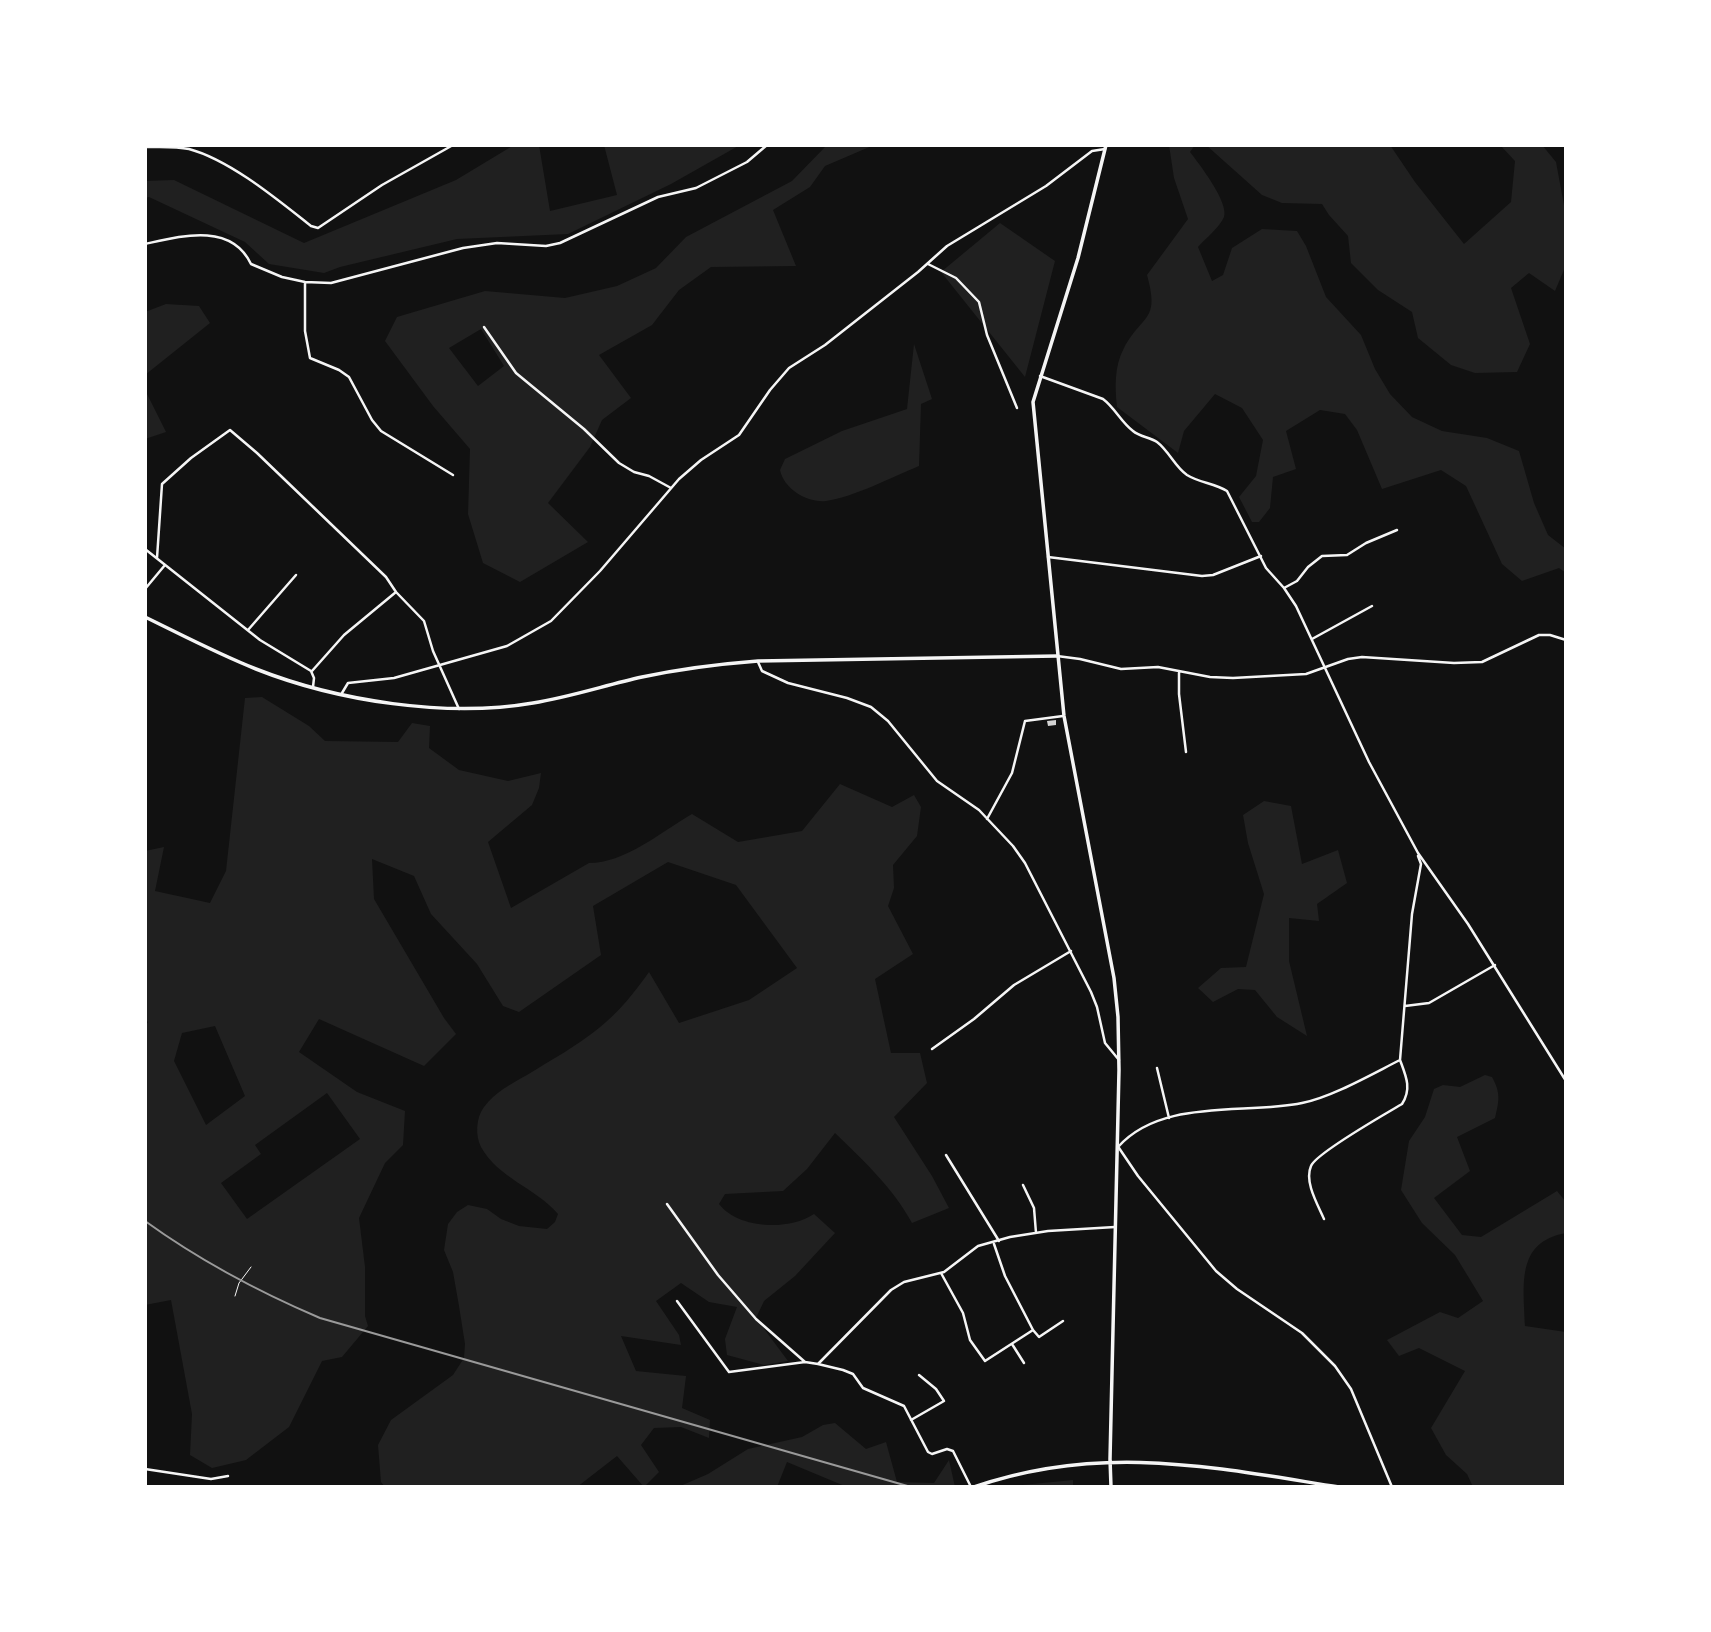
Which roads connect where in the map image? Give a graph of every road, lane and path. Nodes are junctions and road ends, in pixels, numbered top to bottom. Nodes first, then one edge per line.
1 (453, 145) edge
2 (767, 145) edge
3 (145, 147) edge
4 (1105, 147) edge
5 (145, 244) edge
6 (928, 264) junction
7 (305, 282) junction
8 (484, 327) dead end
9 (1040, 376) junction
10 (1017, 408) dead end
11 (453, 475) dead end
12 (671, 488) junction
13 (1397, 530) dead end
14 (145, 548) edge
15 (1261, 556) junction
16 (1048, 557) junction
17 (157, 558) junction
18 (165, 565) junction
19 (296, 575) dead end
20 (1284, 587) junction
21 (145, 589) edge
22 (396, 592) junction
23 (1372, 606) dead end
24 (145, 617) edge
25 (248, 631) junction
26 (1311, 639) junction
27 (1566, 640) edge
28 (1057, 656) junction
29 (758, 661) junction
30 (440, 666) junction
31 (1325, 667) junction
32 (311, 671) junction
33 (1179, 673) junction
34 (313, 687) junction
35 (342, 694) junction
36 (459, 709) junction
37 (1064, 716) junction
38 (1186, 752) dead end
39 (987, 819) junction
40 (1418, 853) junction
41 (1071, 951) junction
42 (1495, 965) junction
43 (1405, 1006) junction
44 (932, 1049) dead end
45 (1119, 1060) junction
46 (1400, 1060) junction
47 (1157, 1068) dead end
48 (1566, 1081) edge
49 (1169, 1118) junction
50 (1118, 1147) junction
51 (946, 1155) dead end
52 (1023, 1185) dead end
53 (667, 1204) dead end
54 (1324, 1219) dead end
55 (1115, 1227) junction
56 (1036, 1233) junction
57 (999, 1241) junction
58 (993, 1243) junction
59 (251, 1266) dead end
60 (941, 1273) junction
61 (235, 1296) dead end
62 (677, 1301) dead end
63 (1063, 1321) dead end
64 (1033, 1330) junction
65 (1012, 1344) junction
66 (805, 1362) junction
67 (1024, 1363) dead end
68 (818, 1364) junction
69 (919, 1376) dead end
70 (911, 1420) junction
71 (1110, 1461) junction
72 (145, 1469) edge
73 (228, 1476) dead end
74 (973, 1487) edge
75 (1111, 1487) edge
76 (1339, 1487) edge
77 (1392, 1487) edge

1 - 3 street
2 - 7 street
4 - 6 street
4 - 9 main road
5 - 7 street
6 - 10 street
6 - 12 street
7 - 11 street
8 - 12 street
9 - 15 street
9 - 16 main road
12 - 30 street
13 - 20 street
14 - 17 street
15 - 16 street
15 - 20 street
16 - 28 main road
17 - 18 street
17 - 22 street
18 - 21 street
18 - 25 street
19 - 25 street
20 - 26 street
22 - 30 street
22 - 32 street
23 - 26 street
24 - 34 main road
25 - 32 street
26 - 31 street
27 - 31 street
28 - 29 main road
28 - 33 street
28 - 37 main road
29 - 36 main road
29 - 39 street
30 - 35 street
30 - 36 street
31 - 33 street
31 - 40 street
32 - 34 street
33 - 38 street
34 - 35 main road
35 - 36 main road
37 - 39 street
37 - 45 main road
39 - 41 street
40 - 42 street
40 - 43 street
41 - 44 street
41 - 45 street
42 - 43 street
42 - 48 street
43 - 46 street
45 - 50 main road
46 - 49 street
46 - 54 street
47 - 49 street
49 - 50 street
50 - 55 main road
50 - 77 street
51 - 57 street
52 - 56 street
53 - 66 street
55 - 56 street
55 - 71 main road
56 - 57 street
57 - 58 street
58 - 60 street
58 - 64 street
59 - 61 path
60 - 65 street
60 - 68 street
62 - 66 street
63 - 64 street
64 - 65 street
65 - 67 street
66 - 68 street
68 - 70 street
69 - 70 street
70 - 74 street
71 - 74 main road
71 - 75 main road
71 - 76 main road
72 - 73 street

